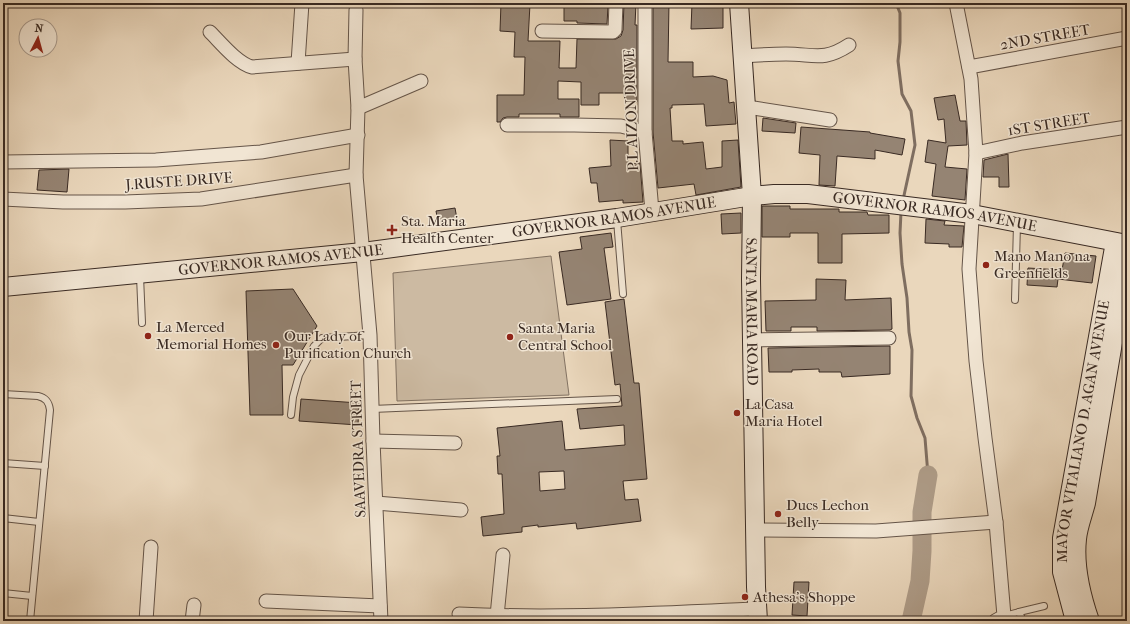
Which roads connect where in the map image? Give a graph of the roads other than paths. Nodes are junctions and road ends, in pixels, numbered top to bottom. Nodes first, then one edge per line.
1 (302, 3) edge
2 (616, 3) edge
3 (739, 3) edge
4 (956, 3) edge
5 (645, 7) dead end
6 (356, 10) dead end
7 (542, 31) dead end
8 (210, 32) dead end
9 (1127, 38) edge
10 (849, 45) dead end
11 (743, 56) junction
12 (355, 59) junction
13 (298, 63) junction
14 (969, 67) junction
15 (421, 81) dead end
16 (747, 107) junction
17 (358, 108) junction
18 (830, 120) dead end
19 (507, 126) dead end
20 (1127, 127) edge
21 (646, 132) junction
22 (358, 135) junction
23 (976, 153) junction
24 (3, 162) edge
25 (356, 175) junction
26 (752, 196) junction
27 (3, 199) edge
28 (652, 211) junction
29 (972, 214) junction
30 (617, 218) junction
31 (1017, 223) junction
32 (1121, 243) edge
33 (363, 252) junction
34 (1127, 259) edge
35 (140, 274) junction
36 (3, 287) edge
37 (623, 294) dead end
38 (1015, 300) dead end
39 (142, 323) dead end
40 (370, 336) junction
41 (889, 338) dead end
42 (752, 340) junction
43 (3, 394) edge
44 (617, 399) dead end
45 (372, 409) junction
46 (292, 415) dead end
47 (373, 441) junction
48 (455, 443) dead end
49 (3, 463) edge
50 (44, 466) junction
51 (376, 503) junction
52 (461, 510) dead end
53 (3, 518) edge
54 (39, 522) junction
55 (996, 522) junction
56 (755, 530) junction
57 (1070, 538) junction
58 (151, 547) dead end
59 (503, 555) dead end
60 (3, 593) edge
61 (32, 596) junction
62 (266, 601) dead end
63 (194, 605) dead end
64 (380, 606) junction
65 (1044, 606) dead end
66 (1020, 612) junction
67 (459, 614) dead end
68 (758, 615) edge
69 (497, 616) junction
70 (999, 619) edge
71 (30, 621) edge
72 (146, 621) edge
73 (192, 621) edge
74 (381, 621) edge
75 (1023, 621) edge
76 (1076, 621) edge
77 (1090, 621) edge

1 - 13 street
2 - 7 street
3 - 11 main road, SANTA MARIA ROAD
4 - 14 street
5 - 21 street, P.L AIZON DRIVE
6 - 12 street, SAAVEDRA STREET
8 - 13 street
9 - 14 street, 2ND STREET
10 - 11 street
11 - 16 main road, SANTA MARIA ROAD
12 - 13 street
12 - 17 street, SAAVEDRA STREET
14 - 23 street
15 - 17 street
16 - 18 street
16 - 26 main road, SANTA MARIA ROAD
17 - 22 street, SAAVEDRA STREET
19 - 21 street
20 - 23 street, 1ST STREET
21 - 28 street, P.L AIZON DRIVE
22 - 24 street
22 - 25 street, SAAVEDRA STREET
23 - 29 street
25 - 27 street, J.RUSTE DRIVE
25 - 33 street, SAAVEDRA STREET
26 - 28 main road, GOVERNOR RAMOS AVENUE
26 - 29 main road, GOVERNOR RAMOS AVENUE
26 - 42 main road, SANTA MARIA ROAD
28 - 30 main road, GOVERNOR RAMOS AVENUE
29 - 31 main road, GOVERNOR RAMOS AVENUE
29 - 55 street
30 - 33 main road, GOVERNOR RAMOS AVENUE
30 - 37 lane
31 - 32 main road, GOVERNOR RAMOS AVENUE
31 - 38 lane
32 - 57 main road, MAYOR VITALIANO D. AGAN AVENUE
33 - 35 main road, GOVERNOR RAMOS AVENUE
33 - 40 street, SAAVEDRA STREET
34 - 57 main road, MAYOR VITALIANO D. AGAN AVENUE
35 - 36 main road, GOVERNOR RAMOS AVENUE
35 - 39 lane
40 - 45 street, SAAVEDRA STREET
40 - 46 lane
41 - 42 street
42 - 56 main road, SANTA MARIA ROAD
43 - 50 lane
44 - 45 lane
45 - 47 street, SAAVEDRA STREET
47 - 48 street
47 - 51 street, SAAVEDRA STREET
49 - 50 lane
50 - 54 lane
51 - 52 street
51 - 64 street, SAAVEDRA STREET
53 - 54 lane
54 - 61 lane
55 - 56 street
55 - 70 street
56 - 68 main road, SANTA MARIA ROAD
57 - 76 main road, MAYOR VITALIANO D. AGAN AVENUE
57 - 77 main road, MAYOR VITALIANO D. AGAN AVENUE
58 - 72 street
59 - 69 street
60 - 61 lane
61 - 71 lane
62 - 64 street
63 - 73 street
64 - 74 street, SAAVEDRA STREET
65 - 66 lane
66 - 70 lane
66 - 75 lane
67 - 69 street
68 - 69 street

